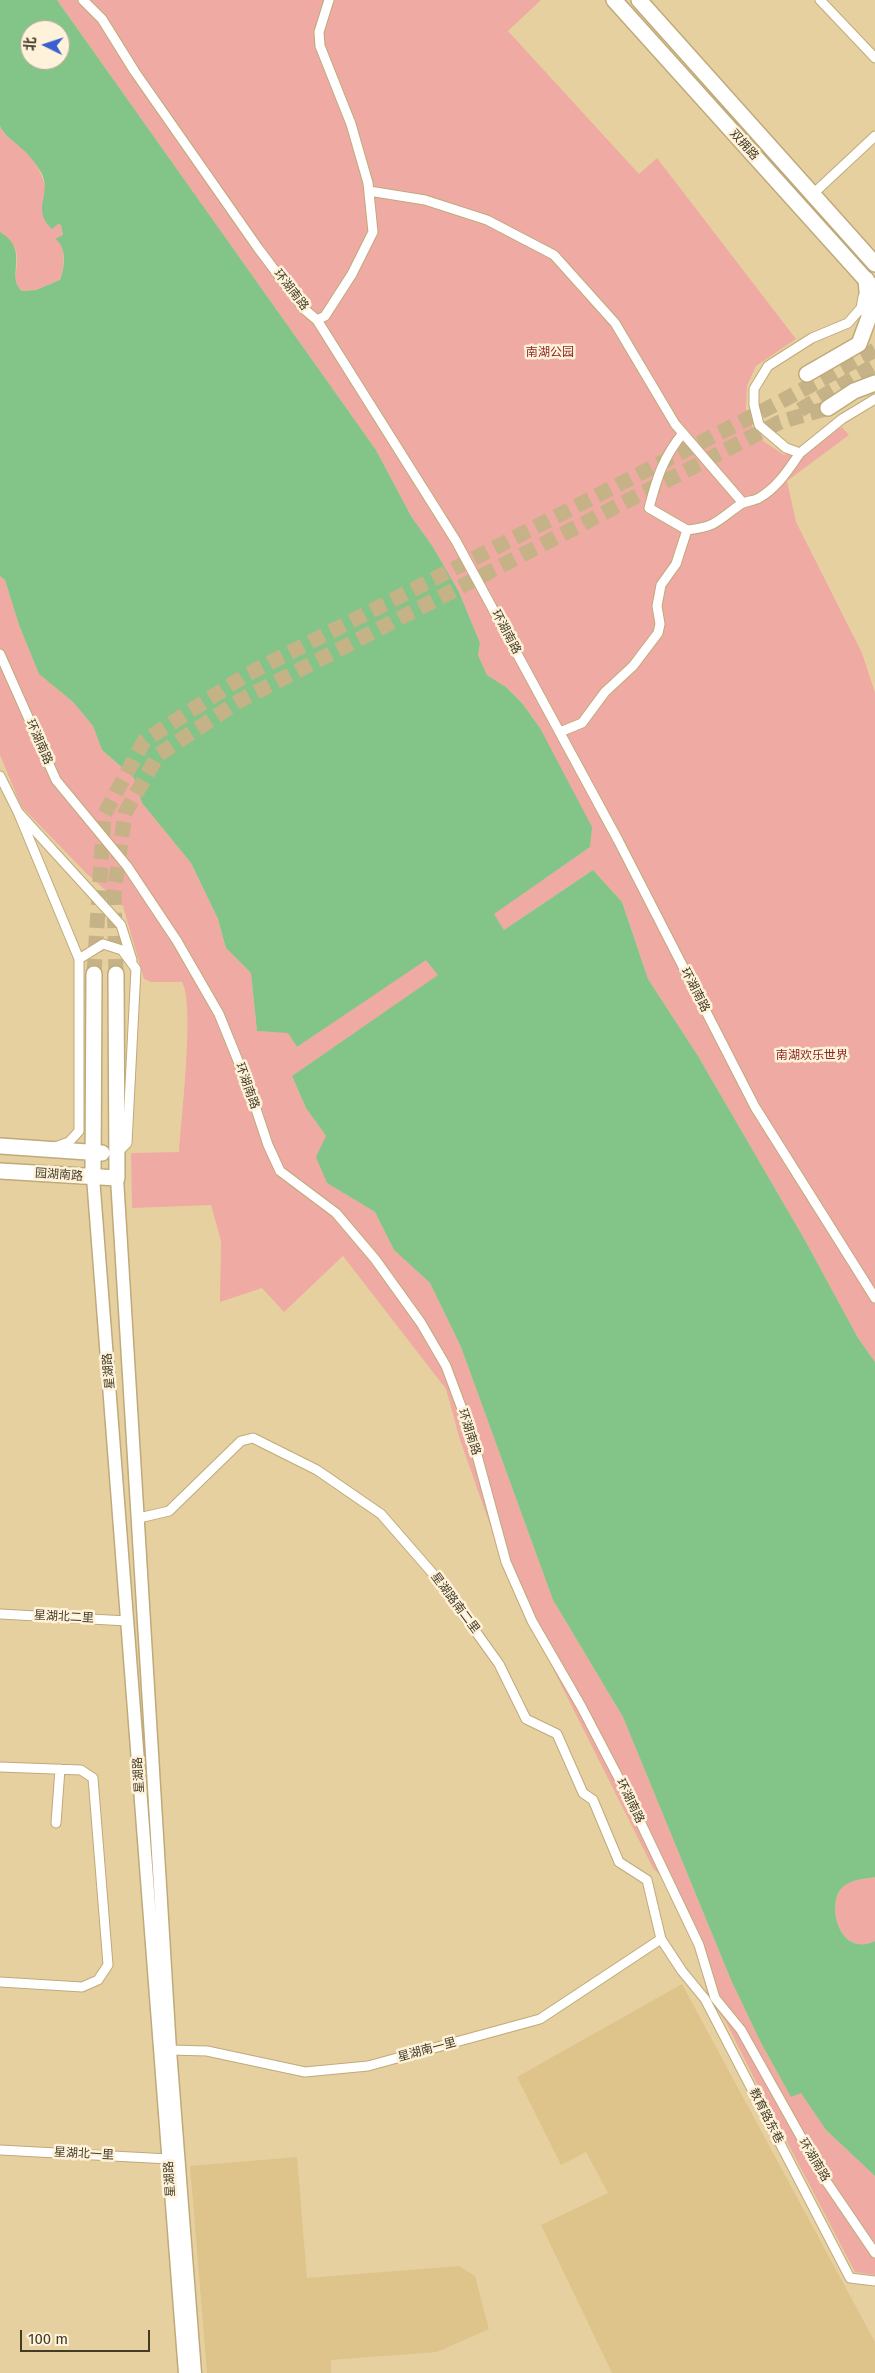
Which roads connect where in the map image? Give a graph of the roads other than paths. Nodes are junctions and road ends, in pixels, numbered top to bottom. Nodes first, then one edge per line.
1 (83, 0) edge
2 (329, 0) edge
3 (614, 0) edge
4 (639, 0) edge
5 (820, 0) edge
6 (875, 58) edge
7 (875, 136) edge
8 (369, 191) junction
9 (814, 193) junction
10 (875, 264) edge
11 (870, 284) edge
12 (317, 320) junction
13 (807, 374) dead end
14 (875, 383) edge
15 (875, 400) edge
16 (828, 408) tunnel mouth
17 (683, 433) junction
18 (800, 452) junction
19 (742, 503) junction
20 (687, 530) junction
21 (0, 654) edge
22 (560, 732) junction
23 (0, 776) edge
24 (18, 812) junction
25 (79, 959) junction
26 (136, 969) junction
27 (94, 974) tunnel mouth
28 (116, 974) tunnel mouth
29 (0, 1146) edge
30 (49, 1149) junction
31 (94, 1152) junction
32 (116, 1153) junction
33 (0, 1171) edge
34 (93, 1177) junction
35 (117, 1178) junction
36 (875, 1298) edge
37 (139, 1518) junction
38 (0, 1614) edge
39 (127, 1621) junction
40 (0, 1767) edge
41 (60, 1769) junction
42 (56, 1823) dead end
43 (661, 1939) junction
44 (0, 1982) edge
45 (170, 2050) junction
46 (0, 2150) edge
47 (169, 2159) junction
48 (875, 2253) edge
49 (875, 2281) edge
50 (185, 2373) edge
51 (195, 2373) edge

1 - 12 street, 环湖南路
2 - 8 street
3 - 11 main road, 双拥路
4 - 9 main road, 双拥路
5 - 6 street
7 - 9 street
8 - 12 street
8 - 17 street
9 - 10 main road, 双拥路
11 - 13 main road
11 - 18 street
12 - 22 street, 环湖南路
14 - 16 main road
15 - 18 street
17 - 19 street
17 - 20 street
18 - 19 street
19 - 20 street
20 - 22 street
21 - 48 street, 环湖南路
22 - 36 street, 环湖南路
23 - 24 street
24 - 25 street
24 - 26 street
25 - 26 street
25 - 30 street
26 - 32 street
27 - 31 main road
28 - 32 main road
29 - 30 main road, 园湖南路
30 - 31 main road, 园湖南路
31 - 32 main road, 园湖南路
31 - 34 main road
32 - 35 main road
33 - 34 main road, 园湖南路
34 - 35 main road, 园湖南路
34 - 39 main road, 星湖路
35 - 37 main road, 星湖路
37 - 43 street, 星湖路南二里
37 - 45 main road, 星湖路
38 - 39 street, 星湖北二里
39 - 47 main road, 星湖路
40 - 41 street
41 - 42 street
41 - 44 street
43 - 45 street, 星湖南一里
43 - 49 street, 教育路东巷
45 - 51 main road, 星湖路
46 - 47 street, 星湖北一里
47 - 50 main road, 星湖路

